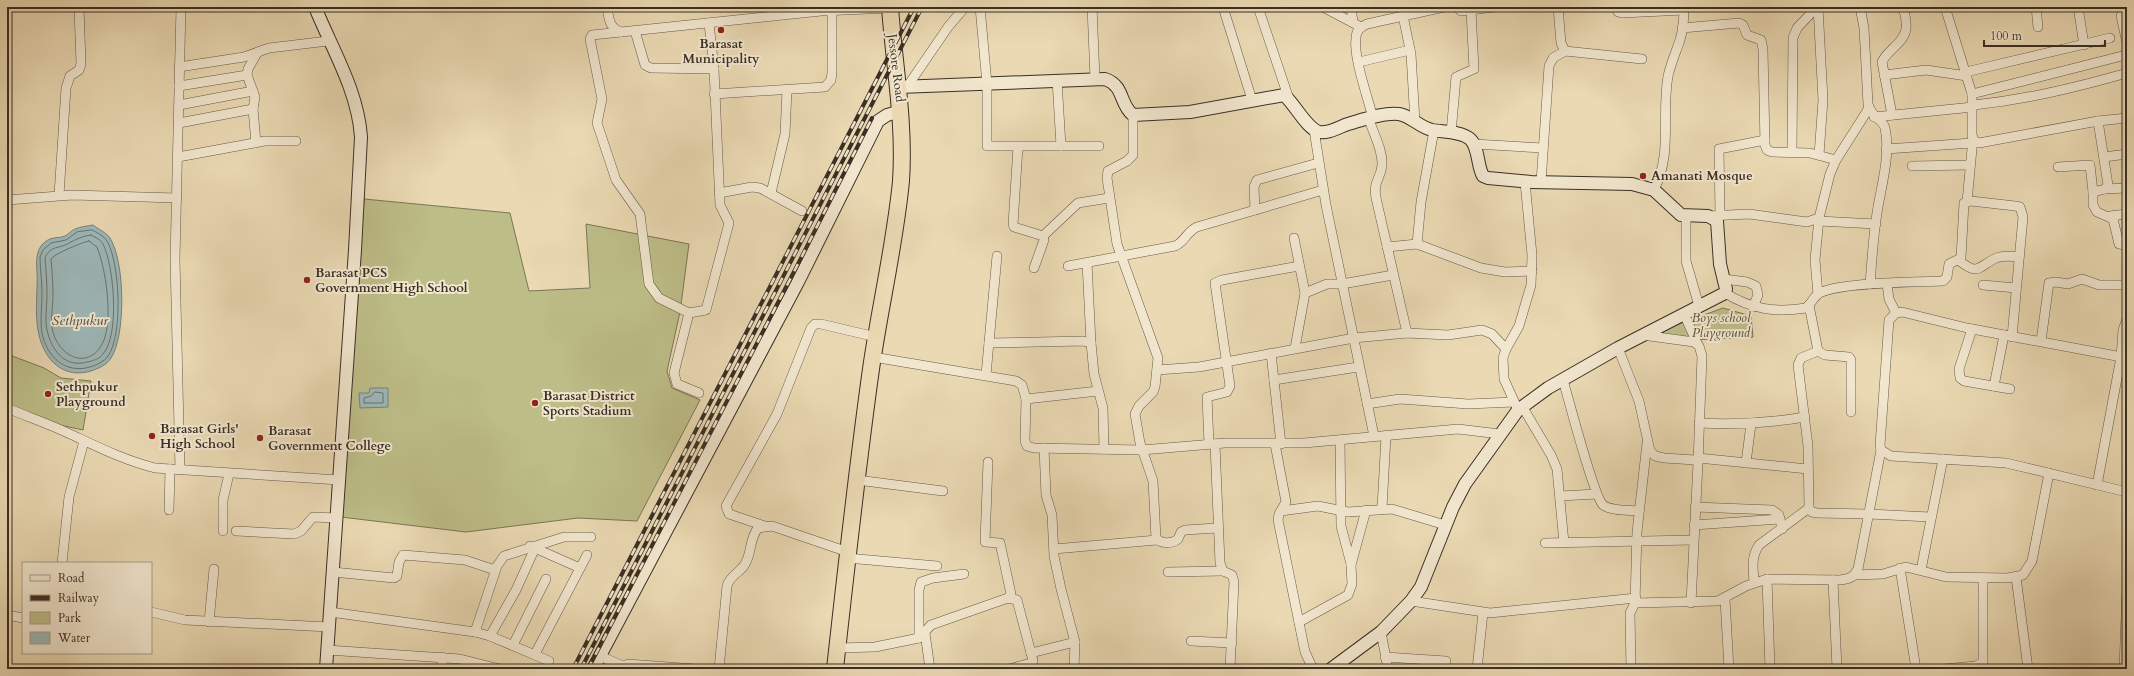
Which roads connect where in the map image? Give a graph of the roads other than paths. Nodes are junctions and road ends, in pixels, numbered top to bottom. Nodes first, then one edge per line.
1 (79, 7) edge
2 (181, 7) edge
3 (315, 7) edge
4 (606, 7) edge
5 (965, 7) edge
6 (980, 7) edge
7 (1092, 7) edge
8 (1223, 7) edge
9 (1258, 7) edge
10 (1263, 7) edge
11 (1323, 7) edge
12 (1351, 7) edge
13 (1444, 7) edge
14 (1457, 7) edge
15 (1495, 7) edge
16 (1558, 7) edge
17 (1615, 7) edge
18 (1817, 7) edge
19 (1860, 7) edge
20 (1903, 7) edge
21 (1945, 7) edge
22 (2036, 7) edge
23 (2078, 7) edge
24 (890, 8) edge
25 (1684, 8) edge
26 (814, 10) edge
27 (1471, 10) junction
28 (832, 11) junction
29 (1403, 16) junction
30 (2121, 16) dead end
31 (709, 23) junction
32 (1357, 24) junction
33 (2038, 27) dead end
34 (1682, 28) junction
35 (635, 31) junction
36 (621, 32) junction
37 (2110, 38) dead end
38 (328, 41) junction
39 (2127, 43) edge
40 (2084, 45) junction
41 (1410, 50) junction
42 (1565, 51) junction
43 (257, 53) junction
44 (2127, 53) edge
45 (1642, 59) dead end
46 (1359, 62) junction
47 (179, 67) junction
48 (714, 69) junction
49 (2127, 73) edge
50 (1966, 74) junction
51 (247, 75) junction
52 (1884, 75) junction
53 (1094, 78) junction
54 (1057, 80) junction
55 (987, 84) junction
56 (179, 86) junction
57 (903, 88) junction
58 (787, 90) junction
59 (253, 91) junction
60 (714, 94) junction
61 (1972, 94) junction
62 (1289, 99) junction
63 (1252, 100) junction
64 (179, 105) junction
65 (1973, 106) junction
66 (253, 110) junction
67 (901, 111) junction
68 (1871, 113) junction
69 (1133, 115) junction
70 (1892, 115) junction
71 (1371, 118) junction
72 (2127, 118) edge
73 (2098, 121) junction
74 (1415, 122) junction
75 (179, 123) junction
76 (1314, 130) junction
77 (1434, 130) junction
78 (1451, 133) junction
79 (1765, 140) junction
80 (1972, 140) junction
81 (296, 141) dead end
82 (256, 143) junction
83 (1474, 144) junction
84 (1061, 146) junction
85 (1099, 146) dead end
86 (1018, 147) junction
87 (1543, 148) junction
88 (1886, 149) junction
89 (1792, 152) junction
90 (2127, 154) edge
91 (1819, 155) junction
92 (178, 157) junction
93 (2104, 157) junction
94 (1836, 160) junction
95 (1318, 163) junction
96 (1970, 165) junction
97 (1912, 166) dead end
98 (2058, 167) dead end
99 (1525, 182) junction
100 (1541, 182) junction
101 (2127, 188) edge
102 (2105, 189) junction
103 (1323, 190) junction
104 (1654, 190) junction
105 (2093, 192) junction
106 (719, 193) junction
107 (771, 194) junction
108 (59, 195) junction
109 (177, 198) junction
110 (1109, 198) junction
111 (7, 200) edge
112 (1967, 202) junction
113 (1255, 210) junction
114 (802, 211) dead end
115 (2127, 214) edge
116 (1686, 216) junction
117 (1714, 216) junction
118 (2110, 216) junction
119 (1819, 220) junction
120 (1876, 224) junction
121 (1043, 236) junction
122 (1294, 238) dead end
123 (1417, 244) junction
124 (2127, 246) edge
125 (1387, 247) junction
126 (997, 256) dead end
127 (2019, 257) junction
128 (1121, 258) junction
129 (1958, 260) junction
130 (1087, 263) junction
131 (1068, 266) dead end
132 (1300, 266) junction
133 (1034, 268) dead end
134 (1532, 272) junction
135 (1393, 275) junction
136 (1724, 279) junction
137 (1342, 284) junction
138 (1870, 284) junction
139 (1887, 284) junction
140 (1983, 285) dead end
141 (2127, 286) edge
142 (2016, 288) junction
143 (1305, 293) junction
144 (1724, 293) junction
145 (1818, 294) junction
146 (1809, 305) junction
147 (1699, 306) junction
148 (1753, 307) junction
149 (690, 313) junction
150 (1896, 313) junction
151 (1684, 314) junction
152 (2127, 319) edge
153 (1972, 329) junction
154 (1407, 333) junction
155 (1642, 335) junction
156 (876, 336) junction
157 (2008, 336) junction
158 (1354, 338) junction
159 (2041, 342) junction
160 (988, 343) junction
161 (1092, 343) junction
162 (1697, 344) junction
163 (1295, 348) junction
164 (1618, 348) junction
165 (1506, 349) junction
166 (1818, 351) junction
167 (1271, 353) junction
168 (873, 357) junction
169 (2124, 358) edge
170 (1225, 362) junction
171 (1358, 367) junction
172 (1157, 370) junction
173 (986, 375) junction
174 (1274, 380) junction
175 (1563, 380) junction
176 (1994, 386) junction
177 (2010, 389) dead end
178 (1098, 391) junction
179 (699, 393) dead end
180 (1026, 399) junction
181 (1367, 404) junction
182 (1518, 406) junction
183 (7, 408) edge
184 (1852, 412) dead end
185 (1805, 417) junction
186 (1699, 423) junction
187 (1751, 424) junction
188 (1500, 434) junction
189 (1374, 436) junction
190 (1386, 436) junction
191 (1340, 440) junction
192 (84, 441) junction
193 (1647, 443) junction
194 (1212, 444) junction
195 (1278, 444) junction
196 (1044, 448) junction
197 (1104, 449) junction
198 (1142, 450) junction
199 (1881, 450) junction
200 (1943, 459) junction
201 (1698, 461) junction
202 (988, 462) dead end
203 (1746, 463) junction
204 (170, 469) junction
205 (1808, 469) junction
206 (180, 470) junction
207 (2049, 473) junction
208 (229, 474) junction
209 (339, 480) junction
210 (856, 480) junction
211 (2097, 485) junction
212 (943, 491) dead end
213 (2127, 492) edge
214 (1597, 494) junction
215 (1560, 496) junction
216 (1695, 507) junction
217 (1382, 508) junction
218 (1809, 508) junction
219 (169, 510) dead end
220 (1366, 510) junction
221 (1281, 511) junction
222 (1342, 511) junction
223 (1639, 511) junction
224 (1869, 514) junction
225 (1930, 517) junction
226 (336, 518) junction
227 (1780, 519) junction
228 (1445, 525) junction
229 (1694, 525) junction
230 (765, 526) junction
231 (1217, 528) junction
232 (1782, 529) junction
233 (223, 531) dead end
234 (236, 531) dead end
235 (591, 537) dead end
236 (1158, 540) junction
237 (1693, 540) junction
238 (1637, 541) junction
239 (1545, 543) dead end
240 (1564, 543) junction
241 (532, 547) junction
242 (1054, 549) junction
243 (587, 555) dead end
244 (847, 555) junction
245 (62, 562) edge
246 (1351, 565) junction
247 (937, 566) dead end
248 (580, 568) junction
249 (1900, 568) junction
250 (214, 569) dead end
251 (495, 570) junction
252 (1921, 570) junction
253 (1223, 571) junction
254 (332, 572) junction
255 (1168, 572) dead end
256 (964, 574) dead end
257 (1854, 575) junction
258 (2016, 577) junction
259 (1983, 578) junction
260 (546, 579) dead end
261 (1767, 579) junction
262 (1833, 580) junction
263 (1754, 582) junction
264 (2127, 588) edge
265 (1008, 598) junction
266 (1725, 599) junction
267 (1411, 601) junction
268 (1636, 601) junction
269 (1691, 603) junction
270 (152, 612) edge
271 (330, 612) junction
272 (1483, 613) junction
273 (7, 615) edge
274 (22, 618) edge
275 (209, 622) junction
276 (1299, 622) junction
277 (329, 627) junction
278 (475, 632) junction
279 (1381, 632) junction
280 (490, 636) junction
281 (922, 636) junction
282 (1191, 641) dead end
283 (1075, 642) junction
284 (1232, 643) junction
285 (513, 645) junction
286 (838, 648) junction
287 (327, 650) junction
288 (1031, 653) junction
289 (535, 654) junction
290 (600, 656) junction
291 (1385, 657) junction
292 (442, 658) junction
293 (549, 661) dead end
294 (1446, 661) dead end
295 (478, 666) edge
296 (621, 667) edge
297 (326, 669) edge
298 (442, 669) edge
299 (500, 669) edge
300 (593, 669) edge
301 (695, 669) edge
302 (719, 669) edge
303 (835, 669) edge
304 (930, 669) edge
305 (1008, 669) edge
306 (1074, 669) edge
307 (1230, 669) edge
308 (1313, 669) edge
309 (1331, 669) edge
310 (1388, 669) edge
311 (1477, 669) edge
312 (1631, 669) edge
313 (1729, 669) edge
314 (1770, 669) edge
315 (1837, 669) edge
316 (1916, 669) edge
317 (1944, 669) edge
318 (2028, 669) edge
319 (2124, 669) edge

1 - 108 street
2 - 47 street
3 - 38 street
4 - 36 street
5 - 57 street
6 - 55 street
7 - 53 street
8 - 63 street
9 - 10 street
9 - 62 street
11 - 32 street
12 - 32 street
13 - 29 street
14 - 27 street
15 - 27 street
16 - 42 street
17 - 25 street
18 - 89 street
18 - 91 street
19 - 68 street
20 - 52 street
21 - 50 street
22 - 33 street
23 - 40 street
24 - 28 street
24 - 57 highway, Jessore Road
25 - 34 street
26 - 28 street
26 - 31 street
27 - 78 street
28 - 58 street
29 - 32 street
29 - 41 street
30 - 39 street
31 - 35 street
31 - 48 street
32 - 46 street
34 - 79 street
34 - 104 street
35 - 36 street
35 - 48 street
36 - 149 street
37 - 40 street
38 - 43 street
38 - 209 street
40 - 50 street
41 - 46 street
41 - 74 street
42 - 45 street
42 - 87 street
43 - 47 street
43 - 51 street
44 - 61 street
46 - 71 street
47 - 56 street
48 - 60 street
49 - 65 street
50 - 52 street
50 - 61 street
51 - 56 street
51 - 59 street
52 - 70 street
53 - 54 street
53 - 69 street
54 - 55 street
54 - 84 street
55 - 57 street
55 - 86 street
56 - 64 street
57 - 67 highway, Jessore Road
58 - 60 street
58 - 107 street
59 - 64 street
59 - 66 street
60 - 106 street
61 - 65 street
62 - 63 street
62 - 76 street
63 - 69 street
64 - 75 street
65 - 70 street
65 - 80 street
66 - 75 street
66 - 82 street
67 - 156 highway, Jessore Road
67 - 290 street
68 - 70 street
68 - 88 street
68 - 94 street
69 - 110 street
71 - 74 street
71 - 76 street
71 - 125 street
72 - 73 street
73 - 80 street
73 - 93 street
74 - 77 street
75 - 92 street
76 - 95 street
77 - 78 street
77 - 123 street
78 - 83 street
79 - 89 street
79 - 117 street
80 - 88 street
80 - 96 street
81 - 82 street
82 - 92 street
83 - 87 street
83 - 99 street
84 - 85 street
84 - 86 street
86 - 121 street
87 - 100 street
88 - 120 street
89 - 91 street
90 - 93 street
91 - 94 street
92 - 109 street
93 - 102 street
94 - 119 street
95 - 103 street
95 - 113 street
96 - 97 street
96 - 112 street
98 - 105 street
99 - 100 street
99 - 134 street
100 - 104 street
101 - 102 street
102 - 105 street
103 - 113 street
103 - 137 street
104 - 116 street
105 - 118 street
106 - 107 street
106 - 149 street
107 - 114 street
108 - 109 street
108 - 111 street
109 - 206 street
110 - 121 street
110 - 128 street
112 - 127 street
112 - 129 street
113 - 128 street
115 - 118 street
116 - 117 street
116 - 147 street
117 - 119 street
117 - 136 street
118 - 124 street
119 - 120 street
119 - 145 street
120 - 138 street
121 - 133 street
122 - 132 street
123 - 125 street
123 - 134 street
125 - 135 street
126 - 160 street
127 - 129 street
127 - 142 street
128 - 130 street
128 - 172 street
129 - 139 street
130 - 131 street
130 - 161 street
132 - 143 street
132 - 170 street
134 - 165 street
135 - 137 street
135 - 154 street
136 - 144 street
136 - 148 street
137 - 143 street
137 - 158 street
138 - 139 street
138 - 145 street
139 - 150 street
140 - 142 street
141 - 159 street
142 - 157 street
143 - 163 street
144 - 147 street
144 - 148 street
145 - 146 street
146 - 148 street
146 - 166 street
147 - 151 street
149 - 179 street
150 - 153 street
150 - 199 street
151 - 155 street
151 - 162 street
152 - 169 street
153 - 157 street
153 - 176 street
154 - 158 street
154 - 165 street
155 - 162 street
155 - 164 street
156 - 168 highway, Jessore Road
156 - 230 street
157 - 159 street
157 - 176 street
158 - 163 street
158 - 171 street
159 - 169 street
160 - 161 street
160 - 173 street
161 - 178 street
162 - 186 street
163 - 167 street
164 - 175 street
164 - 193 street
165 - 182 street
166 - 184 street
166 - 185 street
167 - 170 street
167 - 174 street
168 - 173 street
168 - 210 highway, Jessore Road
169 - 211 street
170 - 172 street
170 - 194 street
171 - 174 street
171 - 181 street
172 - 198 street
173 - 180 street
174 - 195 street
175 - 182 street
175 - 214 street
176 - 177 street
178 - 180 street
178 - 197 street
180 - 196 street
181 - 182 street
181 - 189 street
182 - 188 street
182 - 215 street
183 - 192 street
185 - 187 street
185 - 205 street
186 - 187 street
186 - 201 street
187 - 203 street
188 - 190 street
188 - 228 street
189 - 190 street
189 - 191 street
190 - 217 street
191 - 195 street
191 - 222 street
192 - 204 street
192 - 245 street
193 - 201 street
193 - 223 street
194 - 195 street
194 - 198 street
194 - 231 street
195 - 221 street
196 - 197 street
196 - 242 street
197 - 198 street
198 - 236 street
199 - 200 street
199 - 224 street
200 - 207 street
200 - 225 street
201 - 203 street
201 - 216 street
202 - 265 street
203 - 205 street
204 - 206 street
204 - 219 street
205 - 218 street
206 - 208 street
207 - 211 street
207 - 258 street
208 - 209 street
208 - 233 street
209 - 226 street
210 - 212 street
210 - 244 highway, Jessore Road
211 - 213 street
214 - 215 street
214 - 223 street
215 - 240 street
216 - 227 street
216 - 229 street
217 - 220 street
217 - 228 street
218 - 224 street
218 - 232 street
220 - 222 street
220 - 246 street
221 - 222 street
221 - 276 street
222 - 246 street
223 - 238 street
224 - 225 street
224 - 257 street
225 - 252 street
226 - 234 street
226 - 254 street
227 - 229 street
227 - 232 street
228 - 267 street
229 - 237 street
230 - 244 street
230 - 302 street
231 - 236 street
231 - 253 street
232 - 263 street
235 - 241 street
236 - 242 street
237 - 238 street
237 - 269 street
238 - 240 street
238 - 268 street
239 - 240 street
241 - 248 street
241 - 251 street
241 - 280 street
242 - 283 street
243 - 248 street
244 - 247 street
244 - 286 highway, Jessore Road
246 - 276 street
248 - 289 street
249 - 252 street
249 - 257 street
249 - 316 street
250 - 275 street
251 - 254 street
251 - 278 street
252 - 259 street
253 - 255 street
253 - 284 street
254 - 271 street
256 - 281 street
257 - 262 street
258 - 259 street
258 - 318 street
259 - 317 street
260 - 285 street
261 - 262 street
261 - 263 street
261 - 314 street
262 - 315 street
263 - 266 street
264 - 319 street
265 - 281 street
265 - 288 street
266 - 269 street
266 - 313 street
267 - 272 street
267 - 279 street
268 - 269 street
268 - 272 street
268 - 312 street
270 - 275 street
271 - 277 street
271 - 278 street
272 - 311 street
273 - 274 street
275 - 277 street
276 - 308 street
277 - 287 street
278 - 280 street
279 - 291 street
279 - 309 street
280 - 285 street
281 - 286 street
281 - 304 street
282 - 284 street
283 - 288 street
283 - 306 street
284 - 307 street
285 - 289 street
286 - 303 highway, Jessore Road
287 - 292 street
287 - 297 street
288 - 305 street
289 - 293 street
290 - 296 street
290 - 300 street
291 - 294 street
291 - 310 street
292 - 295 street
292 - 298 street
295 - 299 street
296 - 301 street

